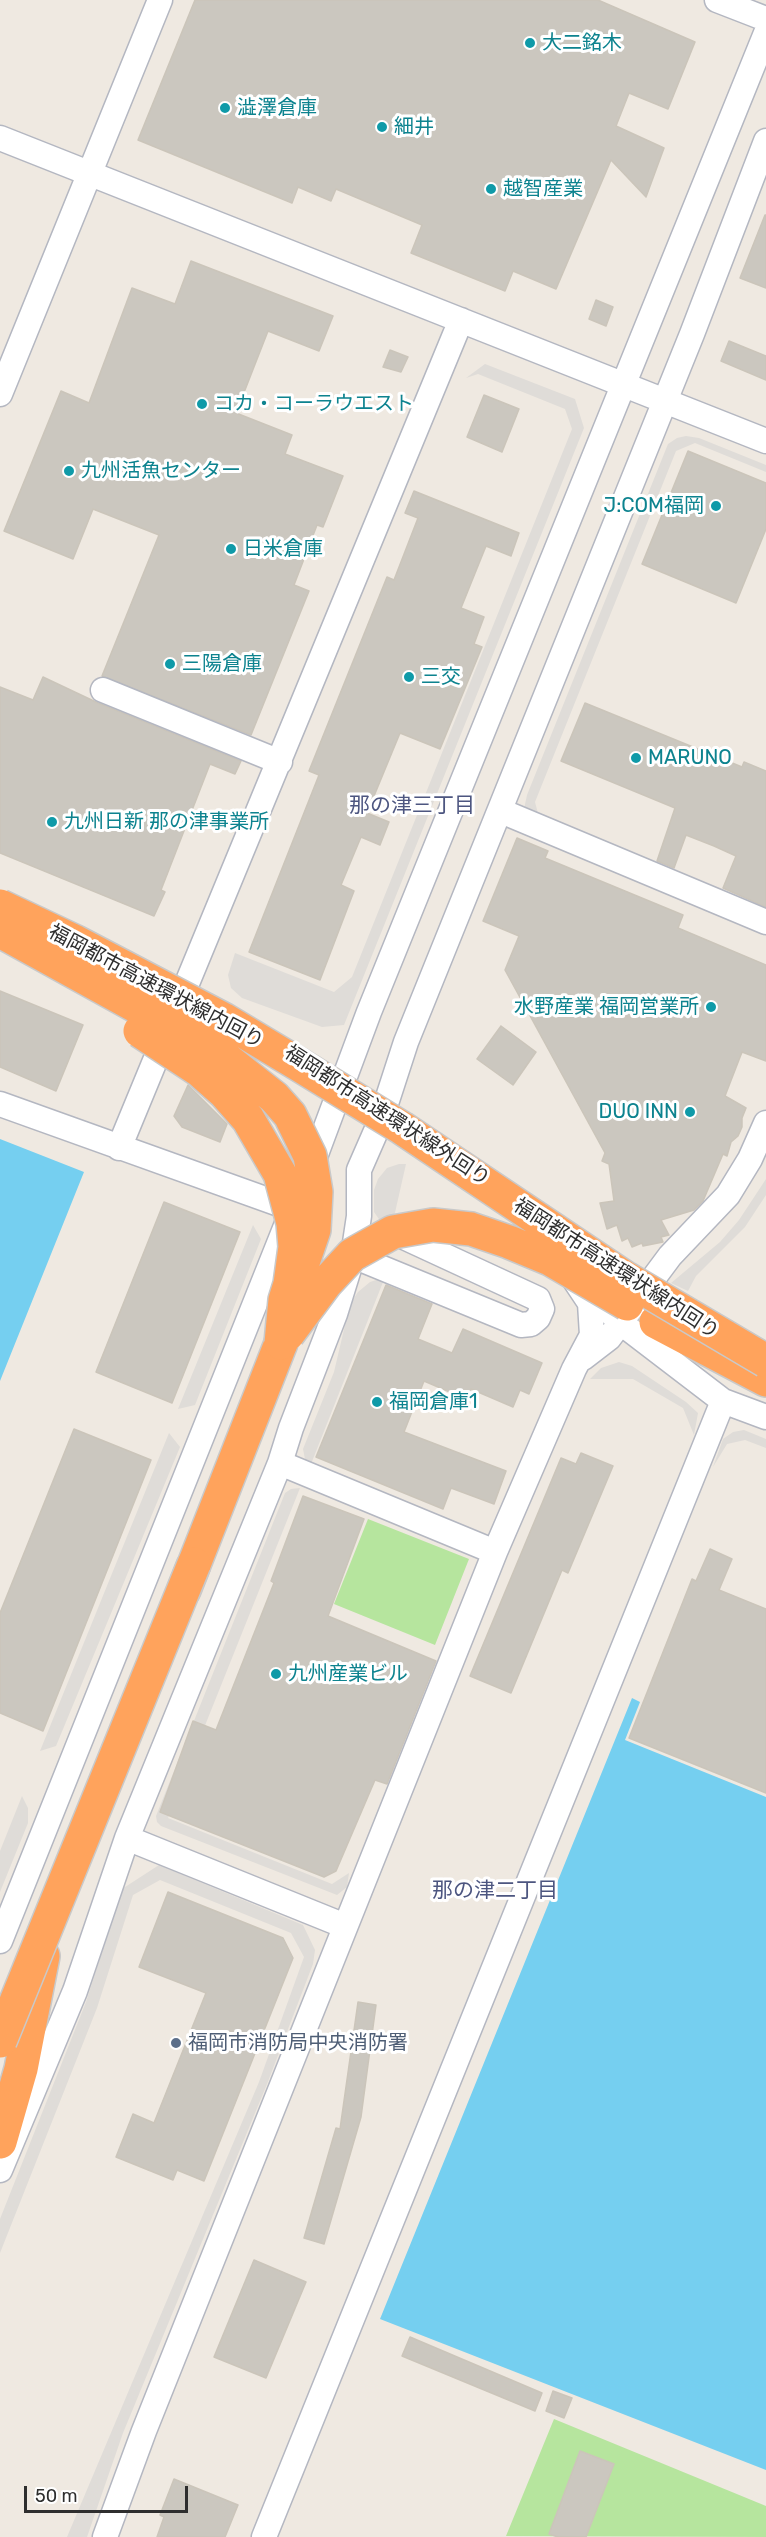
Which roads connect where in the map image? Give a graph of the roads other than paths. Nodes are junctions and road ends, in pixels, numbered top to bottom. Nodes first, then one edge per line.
1 (160, 0) edge
2 (717, 0) edge
3 (766, 19) edge
4 (766, 33) edge
5 (0, 138) edge
6 (766, 141) edge
7 (90, 174) junction
8 (461, 320) junction
9 (623, 385) junction
10 (0, 394) edge
11 (665, 401) junction
12 (766, 441) edge
13 (103, 690) dead end
14 (280, 762) junction
15 (501, 811) junction
16 (0, 894) edge
17 (0, 905) edge
18 (766, 922) edge
19 (0, 931) edge
20 (0, 954) edge
21 (189, 984) junction
22 (341, 1091) junction
23 (0, 1104) edge
24 (380, 1122) junction
25 (766, 1123) edge
26 (120, 1148) junction
27 (293, 1209) junction
28 (359, 1216) junction
29 (353, 1256) junction
30 (566, 1266) junction
31 (621, 1323) junction
32 (286, 1333) junction
33 (766, 1352) edge
34 (766, 1360) edge
35 (574, 1369) junction
36 (766, 1380) edge
37 (723, 1401) junction
38 (766, 1417) edge
39 (280, 1463) junction
40 (495, 1552) junction
41 (128, 1838) junction
42 (345, 1926) junction
43 (0, 1941) edge
44 (0, 2041) edge
45 (0, 2142) edge
46 (0, 2170) edge
47 (105, 2537) edge
48 (264, 2537) edge

1 - 7 street
2 - 3 street
4 - 9 street
5 - 7 street
6 - 11 street
7 - 8 street
7 - 10 street
8 - 9 street
8 - 14 street
9 - 11 street
9 - 22 street
11 - 12 street
11 - 15 street
13 - 14 street
14 - 21 street
15 - 18 street
15 - 24 street
16 - 33 highway, 福岡都市高速環状線外回り
17 - 21 street
17 - 34 highway, 福岡都市高速環状線内回り, bridge
19 - 32 highway, bridge
20 - 32 highway, bridge
21 - 22 street
21 - 26 street
22 - 24 street
22 - 27 street
23 - 26 street
24 - 28 street
24 - 30 street
25 - 31 street
26 - 27 street
27 - 43 street
28 - 29 street
28 - 29 street
29 - 39 street
30 - 31 street
30 - 35 street
31 - 35 street
31 - 37 street
32 - 36 highway, bridge
32 - 44 highway, bridge
32 - 45 highway, bridge
35 - 40 street
37 - 38 street
37 - 48 street
39 - 40 street
39 - 41 street
40 - 42 street
41 - 42 street
41 - 46 street
42 - 47 street

